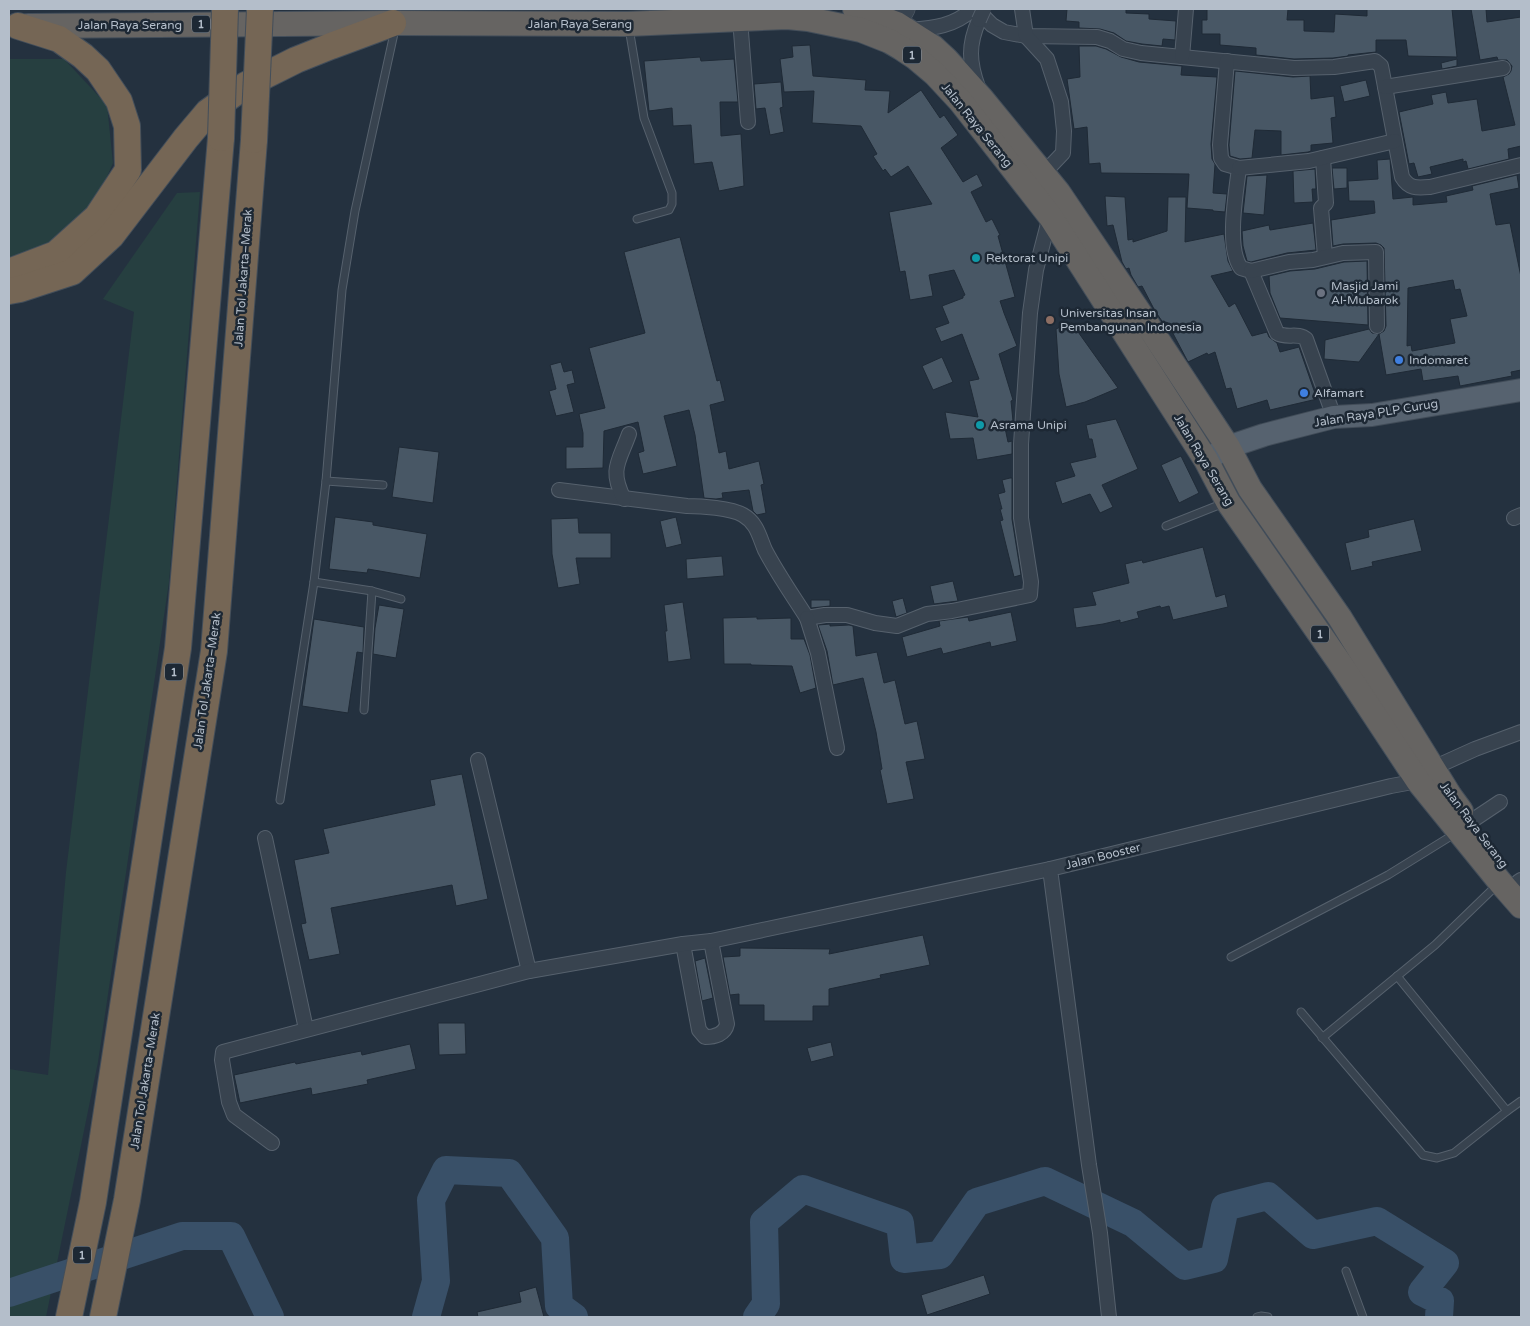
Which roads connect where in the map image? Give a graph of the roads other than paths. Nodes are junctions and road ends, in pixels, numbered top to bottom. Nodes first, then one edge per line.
1 (226, 9) edge
2 (260, 9) edge
3 (855, 9) edge
4 (1022, 9) edge
5 (1186, 9) edge
6 (976, 12) edge
7 (740, 19) junction
8 (407, 20) edge
9 (902, 20) edge
10 (628, 24) junction
11 (13, 26) edge
12 (1026, 36) junction
13 (1182, 56) junction
14 (1228, 61) junction
15 (1503, 68) dead end
16 (1385, 87) junction
17 (982, 99) junction
18 (748, 122) dead end
19 (1395, 141) junction
20 (1323, 158) junction
21 (1521, 165) edge
22 (1238, 168) junction
23 (1043, 174) junction
24 (1050, 216) junction
25 (637, 219) dead end
26 (1325, 256) junction
27 (9, 272) edge
28 (1251, 272) junction
29 (9, 291) edge
30 (1377, 326) dead end
31 (1521, 390) edge
32 (1334, 417) junction
33 (628, 434) dead end
34 (1228, 447) junction
35 (1206, 460) junction
36 (326, 480) junction
37 (383, 485) dead end
38 (559, 490) dead end
39 (1239, 496) junction
40 (624, 499) junction
41 (1166, 526) dead end
42 (314, 582) junction
43 (372, 591) junction
44 (401, 599) dead end
45 (807, 618) junction
46 (364, 710) dead end
47 (1521, 732) edge
48 (837, 748) dead end
49 (478, 760) dead end
50 (1419, 770) junction
51 (1391, 786) junction
52 (280, 800) dead end
53 (1500, 802) dead end
54 (1465, 827) junction
55 (265, 838) dead end
56 (1050, 869) junction
57 (1515, 882) edge
58 (1521, 906) edge
59 (711, 941) junction
60 (683, 944) junction
61 (1231, 957) dead end
62 (529, 971) junction
63 (1397, 976) junction
64 (1301, 1012) dead end
65 (306, 1030) junction
66 (1322, 1038) junction
67 (1521, 1101) edge
68 (1507, 1111) junction
69 (272, 1143) dead end
70 (1346, 1271) dead end
71 (104, 1311) edge
72 (70, 1312) edge
73 (1109, 1317) edge
74 (1257, 1317) edge
75 (1268, 1317) edge
76 (1363, 1317) edge

1 - 72 highway, 1, bridge
2 - 71 highway, Jalan Tol Jakarta–Merak, bridge
3 - 9 highway, Jalan Raya Serang / 1
4 - 12 street
5 - 13 street
6 - 9 street
6 - 12 street
6 - 17 street
7 - 9 highway, Jalan Raya Serang / 1
7 - 10 highway, Jalan Raya Serang / 1
7 - 18 street
8 - 10 highway, Jalan Raya Serang / 1
8 - 11 highway, Jalan Raya Serang / 1
8 - 29 highway
8 - 36 lane
9 - 17 highway, Jalan Raya Serang / 1
9 - 24 highway, Jalan Raya Serang / 1
10 - 25 lane
11 - 27 highway
12 - 13 street
12 - 23 street
13 - 14 street
14 - 16 street
14 - 22 street
15 - 16 street
16 - 19 street
17 - 23 highway, Jalan Raya Serang / 1
19 - 20 street
19 - 21 street
20 - 22 street
20 - 26 street
22 - 28 street
23 - 34 highway, Jalan Raya Serang / 1
24 - 35 highway, Jalan Raya Serang / 1
24 - 45 street
26 - 28 street
26 - 30 street
28 - 32 street
31 - 32 main road, Jalan Raya PLP Curug
32 - 34 main road, Jalan Raya PLP Curug
33 - 40 street
34 - 35 main road, Jalan Raya PLP Curug
34 - 39 highway, Jalan Raya Serang / 1
35 - 39 highway, Jalan Raya Serang / 1
36 - 37 lane
36 - 42 lane
38 - 40 street
39 - 41 lane
39 - 50 highway, Jalan Raya Serang / 1
40 - 45 street
42 - 43 lane
42 - 52 lane
43 - 44 lane
43 - 46 lane
45 - 48 street
47 - 50 street, Jalan Booster
49 - 62 street
50 - 51 street, Jalan Booster
50 - 51 street
50 - 54 highway, Jalan Raya Serang / 1
51 - 56 street, Jalan Booster
53 - 54 street
54 - 57 highway, Jalan Raya Serang / 1
54 - 61 lane, Jalan Raya Serang
55 - 65 street
56 - 59 street
56 - 73 street, Jalan Booster
57 - 58 highway, Jalan Raya Serang / 1
57 - 63 lane
59 - 60 street
59 - 60 street
60 - 62 street
62 - 65 street
63 - 66 lane
63 - 68 lane
64 - 66 lane
65 - 69 street
66 - 68 lane
67 - 68 lane
70 - 76 lane
74 - 75 lane

